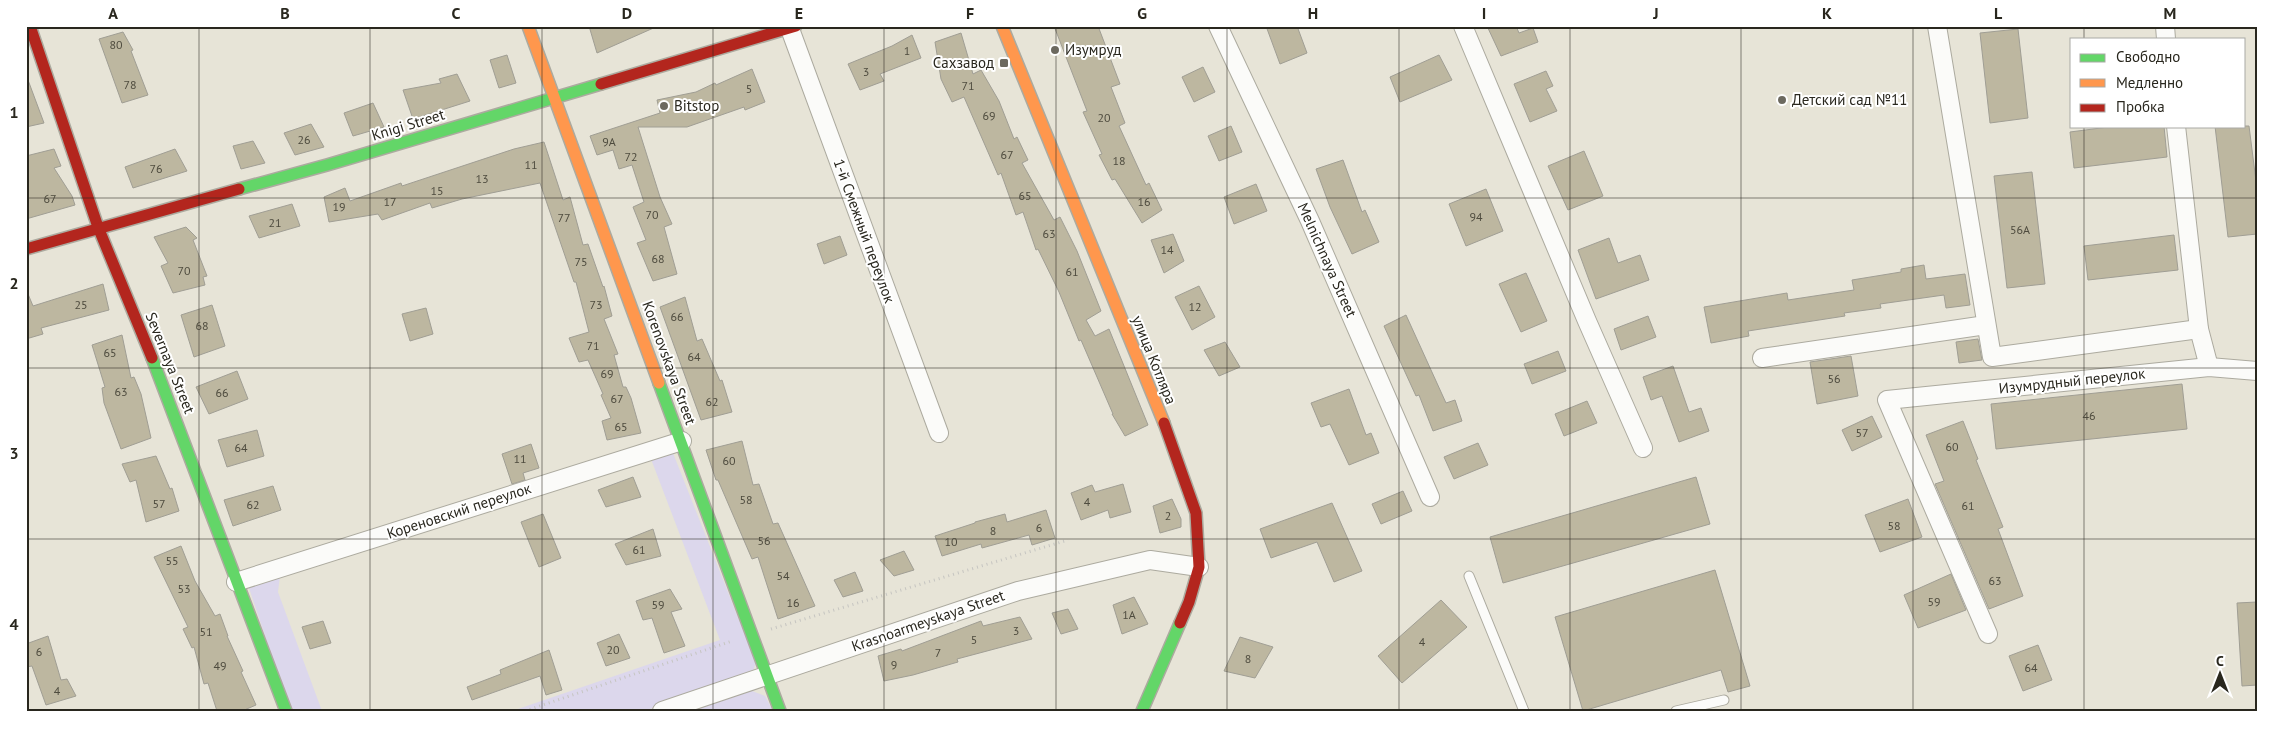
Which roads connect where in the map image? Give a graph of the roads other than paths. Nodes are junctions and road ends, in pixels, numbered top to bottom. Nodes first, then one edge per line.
1 (30, 26) edge
2 (528, 26) edge
3 (1002, 26) edge
4 (1218, 26) edge
5 (1463, 26) edge
6 (1937, 26) edge
7 (793, 27) edge
8 (554, 97) junction
9 (2176, 128) edge
10 (98, 227) junction
11 (26, 249) edge
12 (1986, 325) junction
13 (2199, 329) junction
14 (1762, 358) dead end
15 (2209, 367) junction
16 (2257, 370) edge
17 (939, 433) dead end
18 (682, 441) junction
19 (1643, 448) dead end
20 (1430, 497) dead end
21 (1200, 567) junction
22 (1469, 576) dead end
23 (236, 582) junction
24 (1988, 634) dead end
25 (768, 675) junction
26 (1724, 700) dead end
27 (286, 711) edge
28 (662, 711) edge
29 (780, 711) edge
30 (1142, 711) edge
31 (1524, 711) edge
32 (1676, 711) edge

1 - 10 street, Severnaya Street
2 - 8 street, Korenovskaya Street
3 - 21 street, улица Котляра
4 - 20 street, Melnichnaya Street
5 - 19 street
6 - 12 street
7 - 8 street, Knigi Street
7 - 17 street, 1-й Смежный переулок
8 - 10 street, Knigi Street
8 - 18 street, Korenovskaya Street
9 - 13 street
10 - 11 street, Knigi Street
10 - 23 street, Severnaya Street
12 - 13 street
12 - 14 street
13 - 15 street
15 - 16 street, Изумрудный переулок
15 - 24 street, Изумрудный переулок
18 - 23 street, Кореновский переулок
18 - 25 street, Korenovskaya Street
21 - 25 street, Krasnoarmeyskaya Street
21 - 30 street, улица Котляра
22 - 31 lane
23 - 27 street, Severnaya Street
25 - 28 street, Krasnoarmeyskaya Street
25 - 29 street, Korenovskaya Street
26 - 32 lane

